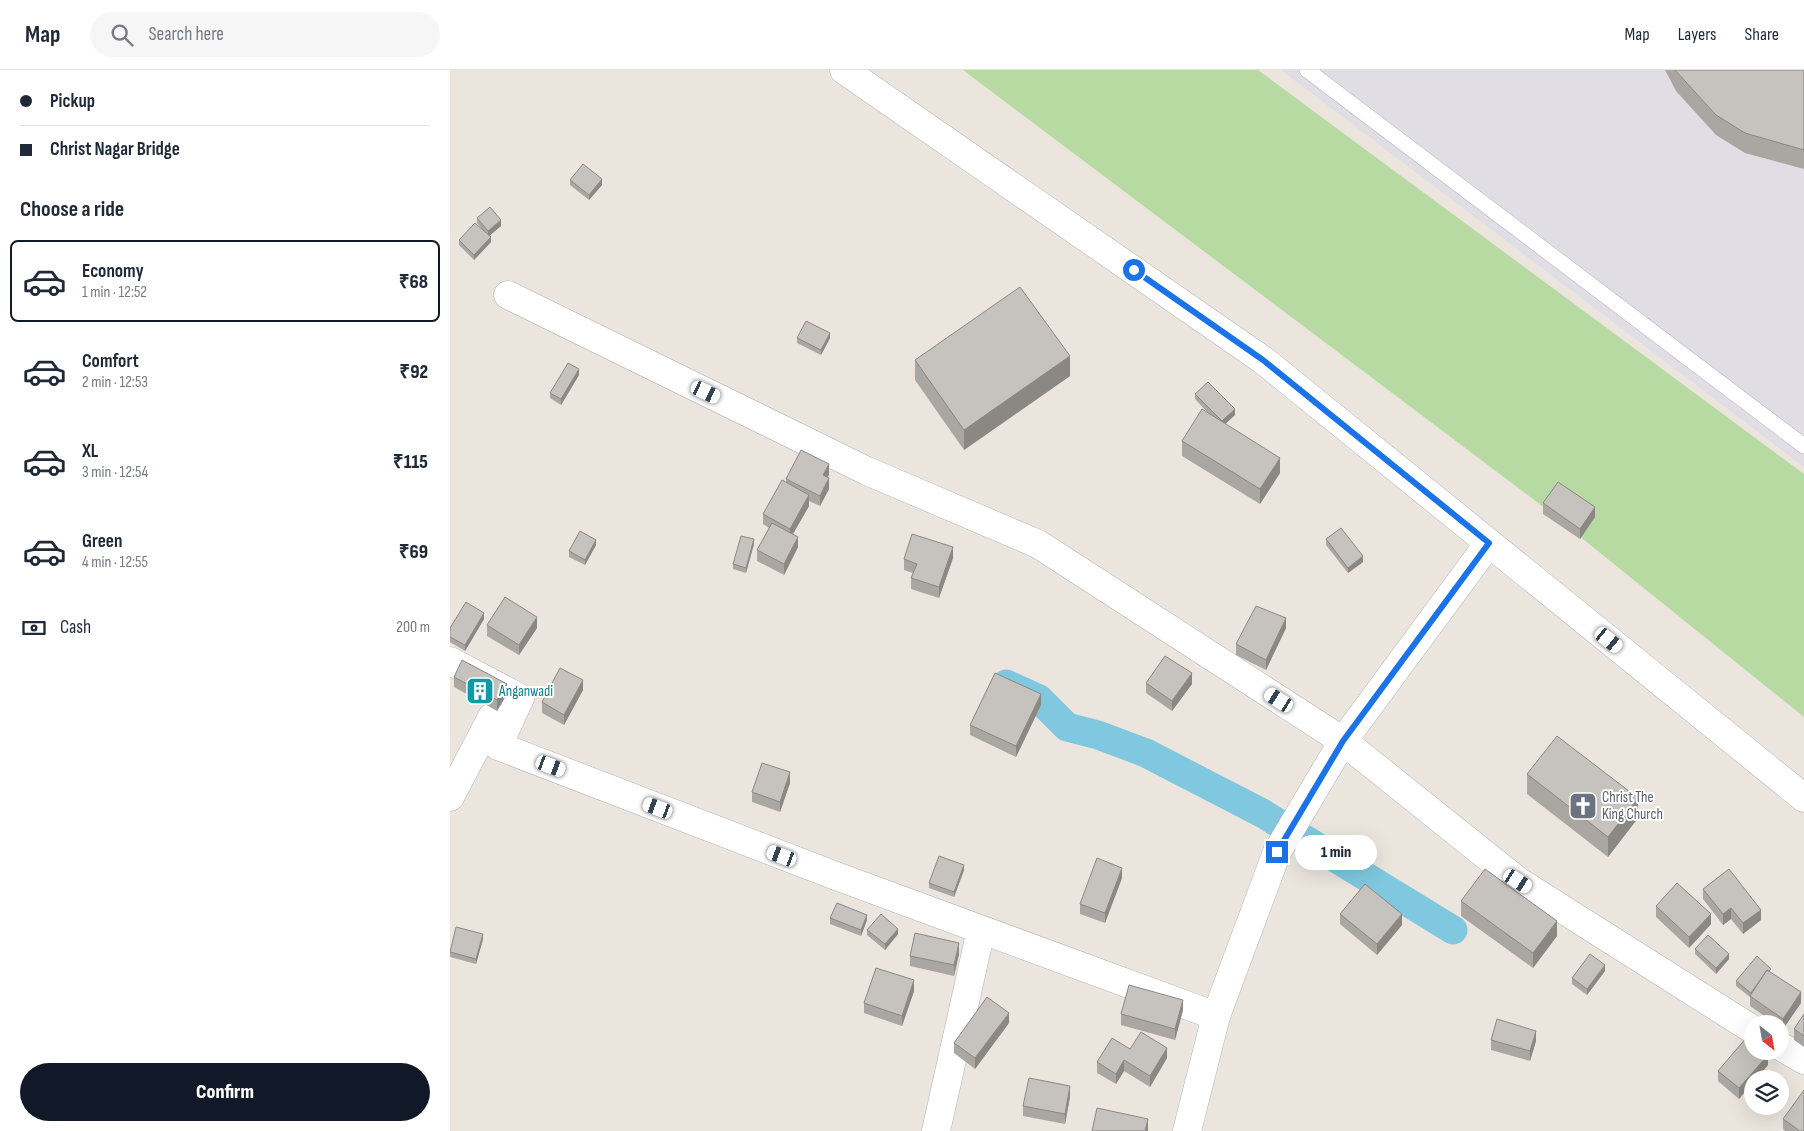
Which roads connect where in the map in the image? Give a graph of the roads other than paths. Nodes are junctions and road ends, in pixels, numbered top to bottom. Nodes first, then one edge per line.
1 (844, 70) edge
2 (1307, 70) edge
3 (508, 295) dead end
4 (1804, 446) edge
5 (1489, 543) junction
6 (450, 661) edge
7 (508, 724) junction
8 (1343, 741) junction
9 (450, 797) edge
10 (1804, 798) edge
11 (981, 930) junction
12 (1216, 1016) junction
13 (1744, 1024) edge
14 (1789, 1051) edge
15 (1804, 1060) edge
16 (936, 1131) edge
17 (1187, 1131) edge

1 - 5 street
2 - 4 lane
3 - 8 street
5 - 8 street
5 - 10 street
6 - 7 street
7 - 9 street
7 - 11 street
8 - 12 street
8 - 13 street
11 - 12 street
11 - 16 street
12 - 17 street
14 - 15 street

